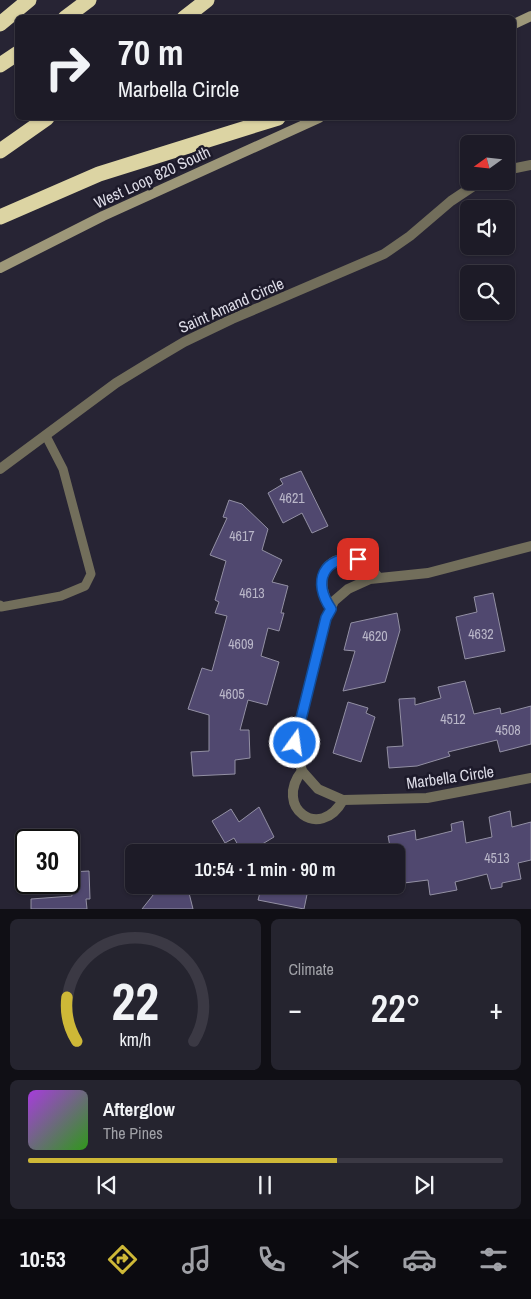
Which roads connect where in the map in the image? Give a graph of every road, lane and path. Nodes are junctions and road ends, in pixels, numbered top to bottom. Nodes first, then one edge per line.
1 (29, 0) edge
2 (89, 0) edge
3 (207, 0) edge
4 (69, 15) edge
5 (188, 15) edge
6 (531, 16) edge
7 (516, 23) edge
8 (0, 24) edge
9 (15, 55) edge
10 (0, 66) edge
11 (44, 120) edge
12 (272, 120) edge
13 (315, 120) edge
14 (0, 152) edge
15 (531, 165) edge
16 (515, 168) edge
17 (468, 190) edge
18 (0, 217) edge
19 (0, 268) edge
20 (46, 436) junction
21 (0, 469) edge
22 (531, 546) edge
23 (379, 578) junction
24 (0, 605) edge
25 (331, 609) junction
26 (302, 771) junction
27 (531, 778) edge
28 (343, 800) junction

1 - 8 highway
2 - 4 highway
3 - 5 highway
6 - 7 main road
9 - 10 highway
11 - 14 highway
12 - 18 highway
13 - 19 main road, West Loop 820 South
15 - 16 street
17 - 20 street, Saint Amand Circle
20 - 21 street, Saint Amand Circle
20 - 24 lane
22 - 23 street, Marbella Circle
23 - 25 street, Marbella Circle
23 - 25 street
25 - 26 street, Marbella Circle
26 - 28 street, Marbella Circle
26 - 28 street
27 - 28 street, Marbella Circle

